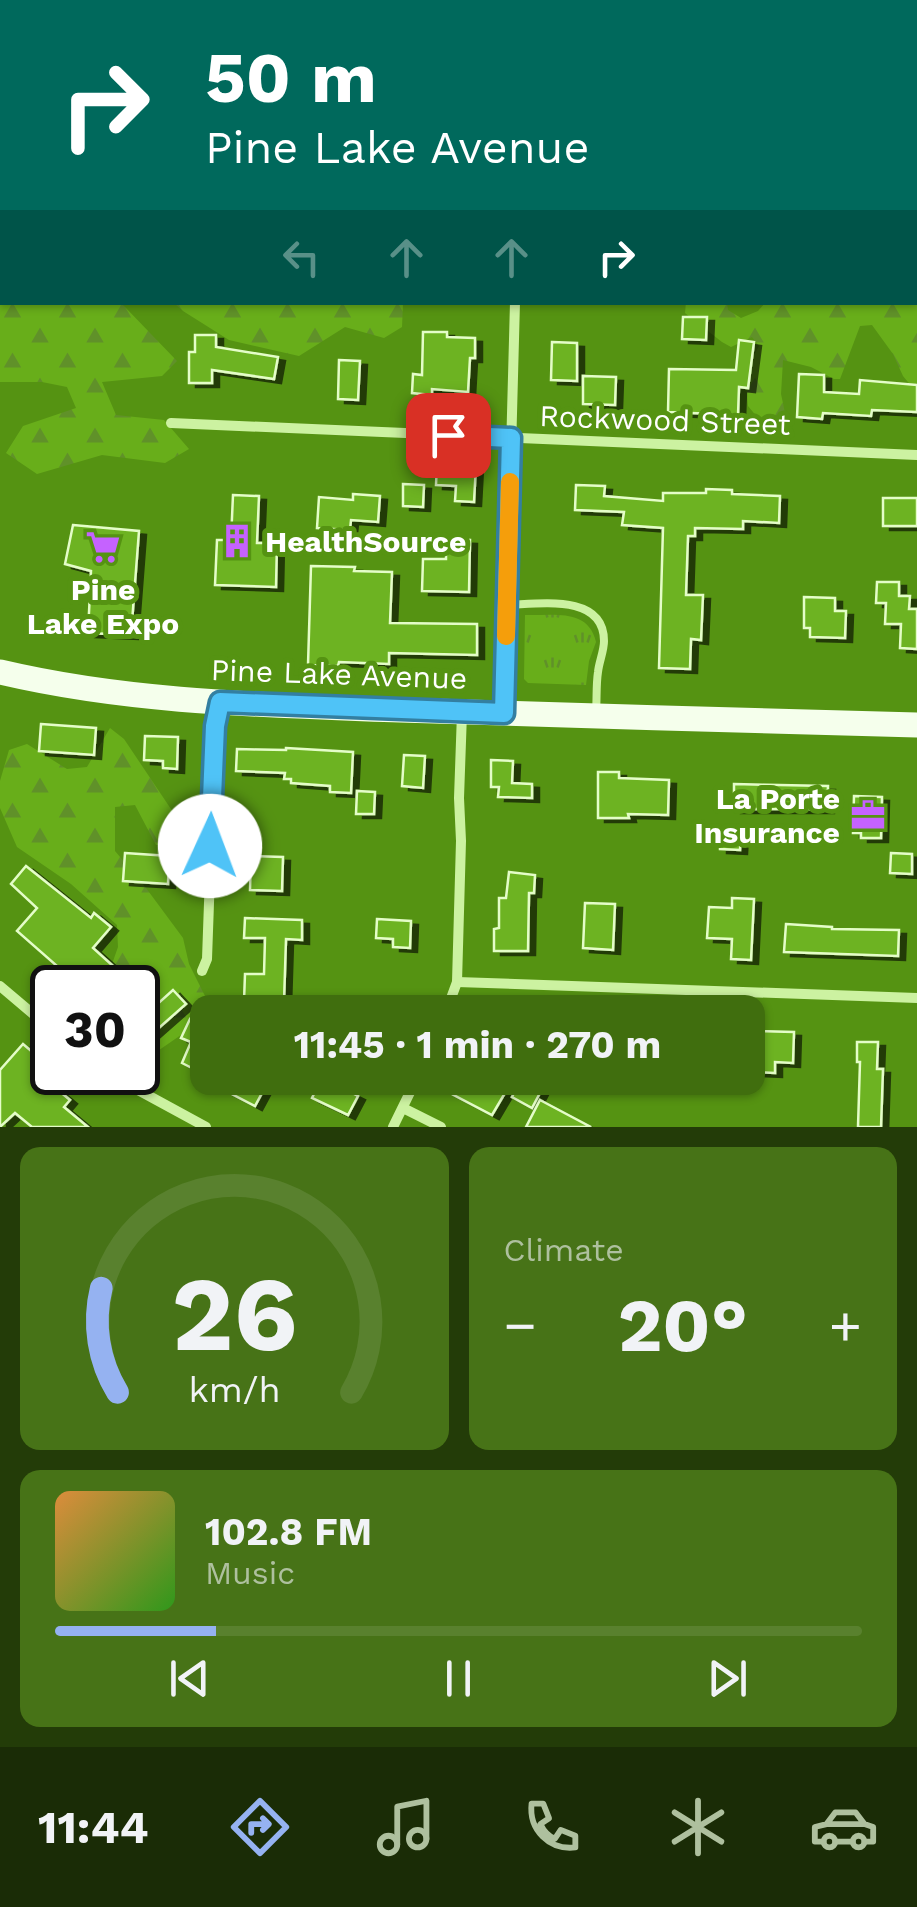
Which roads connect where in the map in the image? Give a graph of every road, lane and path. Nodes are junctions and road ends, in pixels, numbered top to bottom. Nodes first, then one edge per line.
1 (515, 305) edge
2 (171, 423) dead end
3 (511, 438) junction
4 (917, 454) edge
5 (507, 604) junction
6 (0, 672) edge
7 (220, 702) junction
8 (462, 712) junction
9 (504, 713) junction
10 (596, 716) junction
11 (917, 726) edge
12 (202, 971) dead end
13 (456, 982) junction
14 (0, 986) edge
15 (452, 995) edge
16 (917, 998) edge
17 (30, 1011) edge
18 (147, 1095) edge
19 (410, 1095) edge
20 (404, 1108) junction
21 (206, 1127) edge
22 (393, 1127) edge
23 (441, 1127) edge

1 - 3 street
2 - 3 street, Rockwood Street
3 - 4 street, Rockwood Street
3 - 5 street
5 - 9 street
5 - 10 lane
6 - 7 main road, Pine Lake Avenue
7 - 8 main road, Pine Lake Avenue
7 - 12 street
8 - 9 main road, Pine Lake Avenue
8 - 13 street
9 - 10 main road, Pine Lake Avenue
10 - 11 main road, Pine Lake Avenue
13 - 15 street
13 - 16 street
14 - 17 street
18 - 21 street
19 - 20 street
20 - 22 street
20 - 23 street

